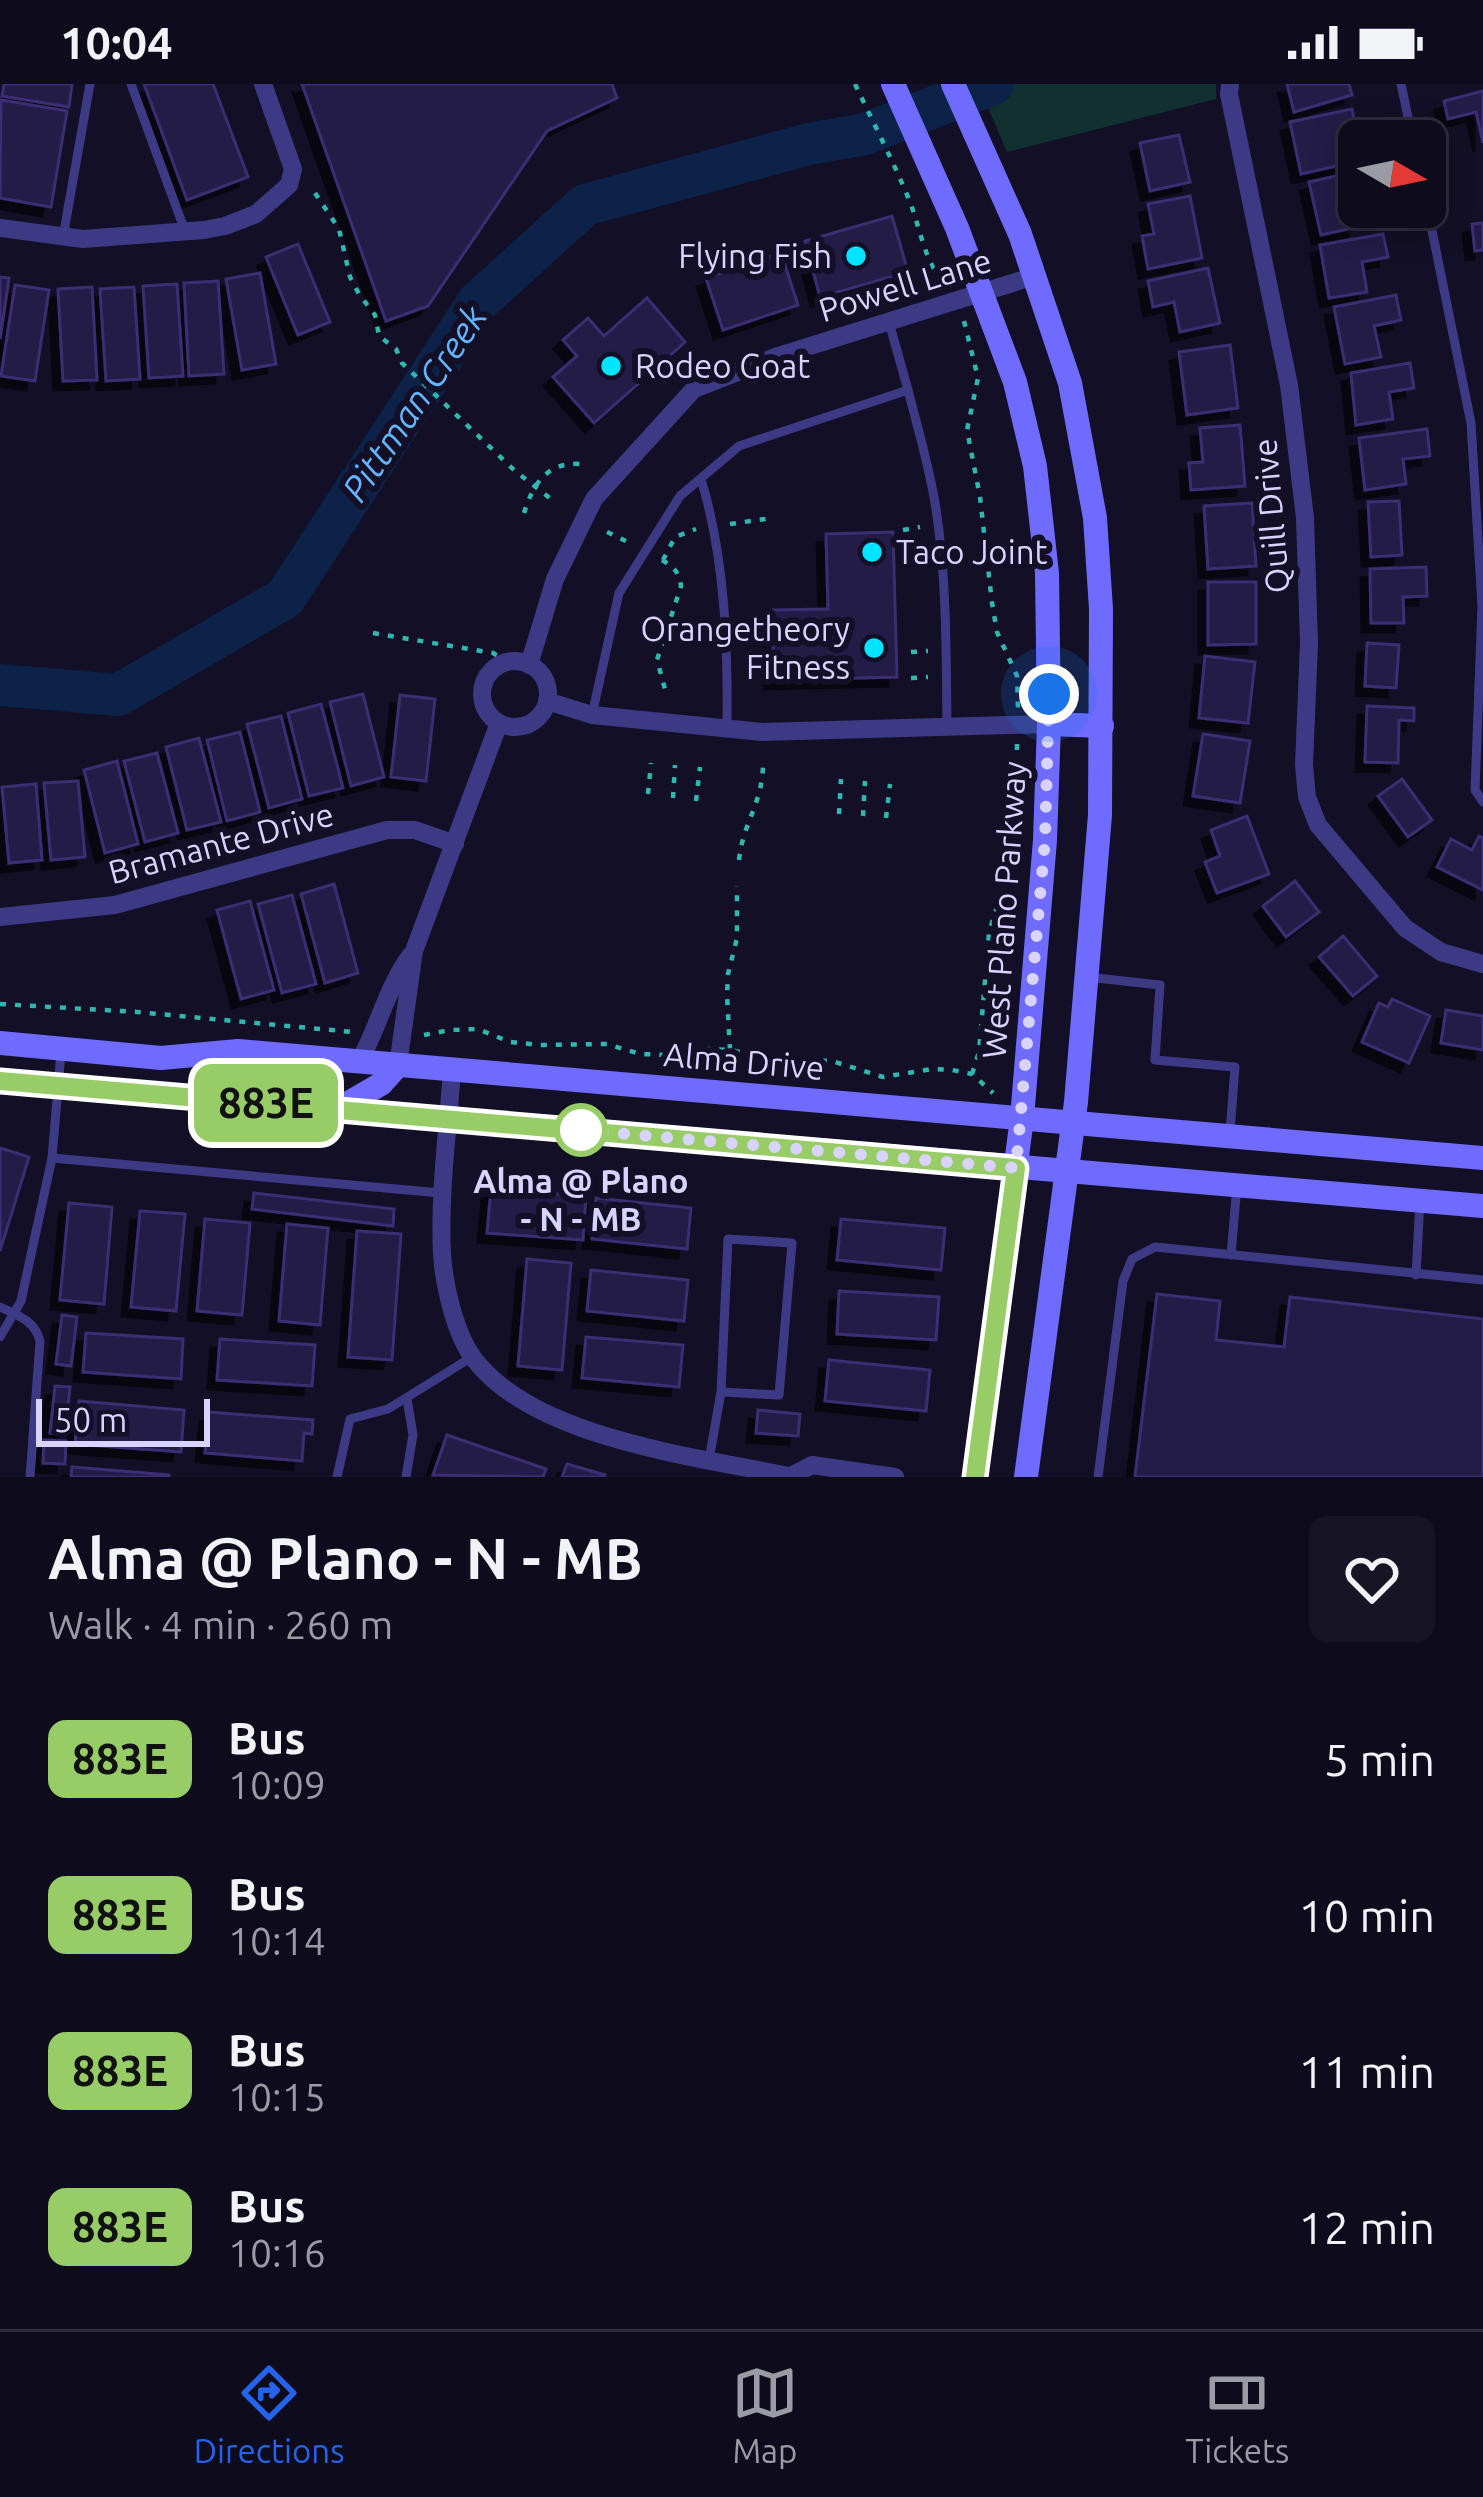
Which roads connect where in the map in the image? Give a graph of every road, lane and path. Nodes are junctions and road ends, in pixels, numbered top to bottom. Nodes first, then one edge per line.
1 (90, 84) edge
2 (131, 84) edge
3 (263, 84) edge
4 (855, 84) edge
5 (893, 84) edge
6 (953, 84) edge
7 (1401, 84) edge
8 (1229, 89) edge
9 (1409, 120) edge
10 (315, 193) dead end
11 (0, 228) edge
12 (1432, 228) edge
13 (185, 231) junction
14 (63, 237) junction
15 (1035, 276) junction
16 (969, 298) junction
17 (889, 322) junction
18 (908, 390) junction
19 (580, 464) dead end
20 (700, 478) junction
21 (534, 486) junction
22 (556, 503) dead end
23 (524, 513) dead end
24 (772, 518) dead end
25 (728, 524) dead end
26 (702, 528) dead end
27 (608, 532) dead end
28 (630, 543) dead end
29 (654, 556) dead end
30 (662, 560) junction
31 (373, 632) dead end
32 (507, 662) junction
33 (529, 665) junction
34 (666, 693) dead end
35 (547, 701) junction
36 (592, 715) junction
37 (499, 723) junction
38 (1017, 724) junction
39 (1049, 724) junction
40 (946, 726) junction
41 (1102, 726) junction
42 (727, 728) junction
43 (763, 759) dead end
44 (651, 763) dead end
45 (675, 765) dead end
46 (700, 767) dead end
47 (841, 779) dead end
48 (866, 781) dead end
49 (890, 784) dead end
50 (648, 794) dead end
51 (673, 797) dead end
52 (696, 801) dead end
53 (1483, 802) edge
54 (839, 814) dead end
55 (863, 816) dead end
56 (886, 818) dead end
57 (455, 844) junction
58 (739, 860) dead end
59 (737, 886) dead end
60 (0, 917) edge
61 (414, 951) junction
62 (1483, 964) edge
63 (1087, 977) junction
64 (0, 1004) edge
65 (356, 1033) dead end
66 (417, 1037) dead end
67 (0, 1043) edge
68 (62, 1049) junction
69 (730, 1050) junction
70 (359, 1062) junction
71 (398, 1065) junction
72 (452, 1070) junction
73 (972, 1073) junction
74 (0, 1081) edge
75 (58, 1086) junction
76 (995, 1095) dead end
77 (338, 1109) junction
78 (449, 1118) junction
79 (1022, 1118) junction
80 (1074, 1123) junction
81 (1230, 1136) junction
82 (52, 1158) junction
83 (1483, 1158) edge
84 (1016, 1168) junction
85 (1067, 1172) junction
86 (1237, 1185) junction
87 (443, 1193) junction
88 (1420, 1201) junction
89 (1483, 1207) edge
90 (1232, 1255) junction
91 (1416, 1275) junction
92 (1483, 1280) edge
93 (0, 1307) edge
94 (15, 1314) junction
95 (0, 1337) edge
96 (472, 1358) junction
97 (721, 1392) junction
98 (406, 1400) junction
99 (716, 1466) edge
100 (789, 1476) edge
101 (30, 1477) edge
102 (337, 1477) edge
103 (406, 1477) edge
104 (895, 1477) edge
105 (975, 1477) edge
106 (1026, 1477) edge
107 (1098, 1477) edge

1 - 14 lane
2 - 13 lane
3 - 13 street
4 - 16 path
5 - 16 main road, West Plano Parkway
6 - 15 main road
7 - 9 lane
8 - 62 street, Quill Drive
10 - 21 path
11 - 14 street
12 - 53 lane
13 - 14 street
15 - 16 street, Powell Lane
15 - 41 main road
16 - 17 street, Powell Lane
16 - 38 path
16 - 39 main road, West Plano Parkway
17 - 18 lane
17 - 33 street, Powell Lane
18 - 20 lane
18 - 40 lane
19 - 21 path
20 - 36 lane
20 - 42 lane
21 - 22 path
21 - 23 path
24 - 25 path
26 - 30 path
27 - 28 path
29 - 30 path
30 - 34 path
31 - 32 path
32 - 33 street
32 - 37 street
33 - 35 street
35 - 36 street
35 - 37 street
36 - 42 street
37 - 57 street
38 - 39 street
38 - 40 street
38 - 73 path
39 - 41 main road
39 - 79 main road, West Plano Parkway
40 - 42 street
41 - 63 main road
43 - 58 path
44 - 50 path
45 - 51 path
46 - 52 path
47 - 54 path
48 - 55 path
49 - 56 path
57 - 60 street, Bramante Drive
57 - 61 street
59 - 69 path
61 - 70 street
61 - 71 street
63 - 80 main road
63 - 81 lane
64 - 65 path
66 - 69 path
67 - 68 main road, Alma Drive
68 - 70 main road, Alma Drive
68 - 75 lane
69 - 73 path
70 - 71 main road, Alma Drive
71 - 72 main road, Alma Drive
71 - 77 main road
72 - 78 street
72 - 79 main road, Alma Drive
73 - 76 path
74 - 75 main road
75 - 77 main road
75 - 82 lane
77 - 78 main road
78 - 84 main road
78 - 87 street
79 - 80 main road, Alma Drive
79 - 84 main road, West Plano Parkway
80 - 81 main road, Alma Drive
80 - 85 main road
81 - 83 main road, Alma Drive
82 - 87 lane
82 - 94 lane
84 - 85 main road
84 - 105 main road, West Plano Parkway
85 - 86 main road
85 - 106 main road
86 - 88 main road
86 - 90 lane
87 - 96 street
88 - 89 main road
88 - 91 lane
90 - 91 lane
90 - 107 lane
91 - 92 lane
93 - 94 lane
94 - 95 lane
94 - 101 lane
96 - 98 lane
96 - 99 street
97 - 97 lane
97 - 99 lane
98 - 102 lane
98 - 103 lane
99 - 100 street
100 - 104 street

